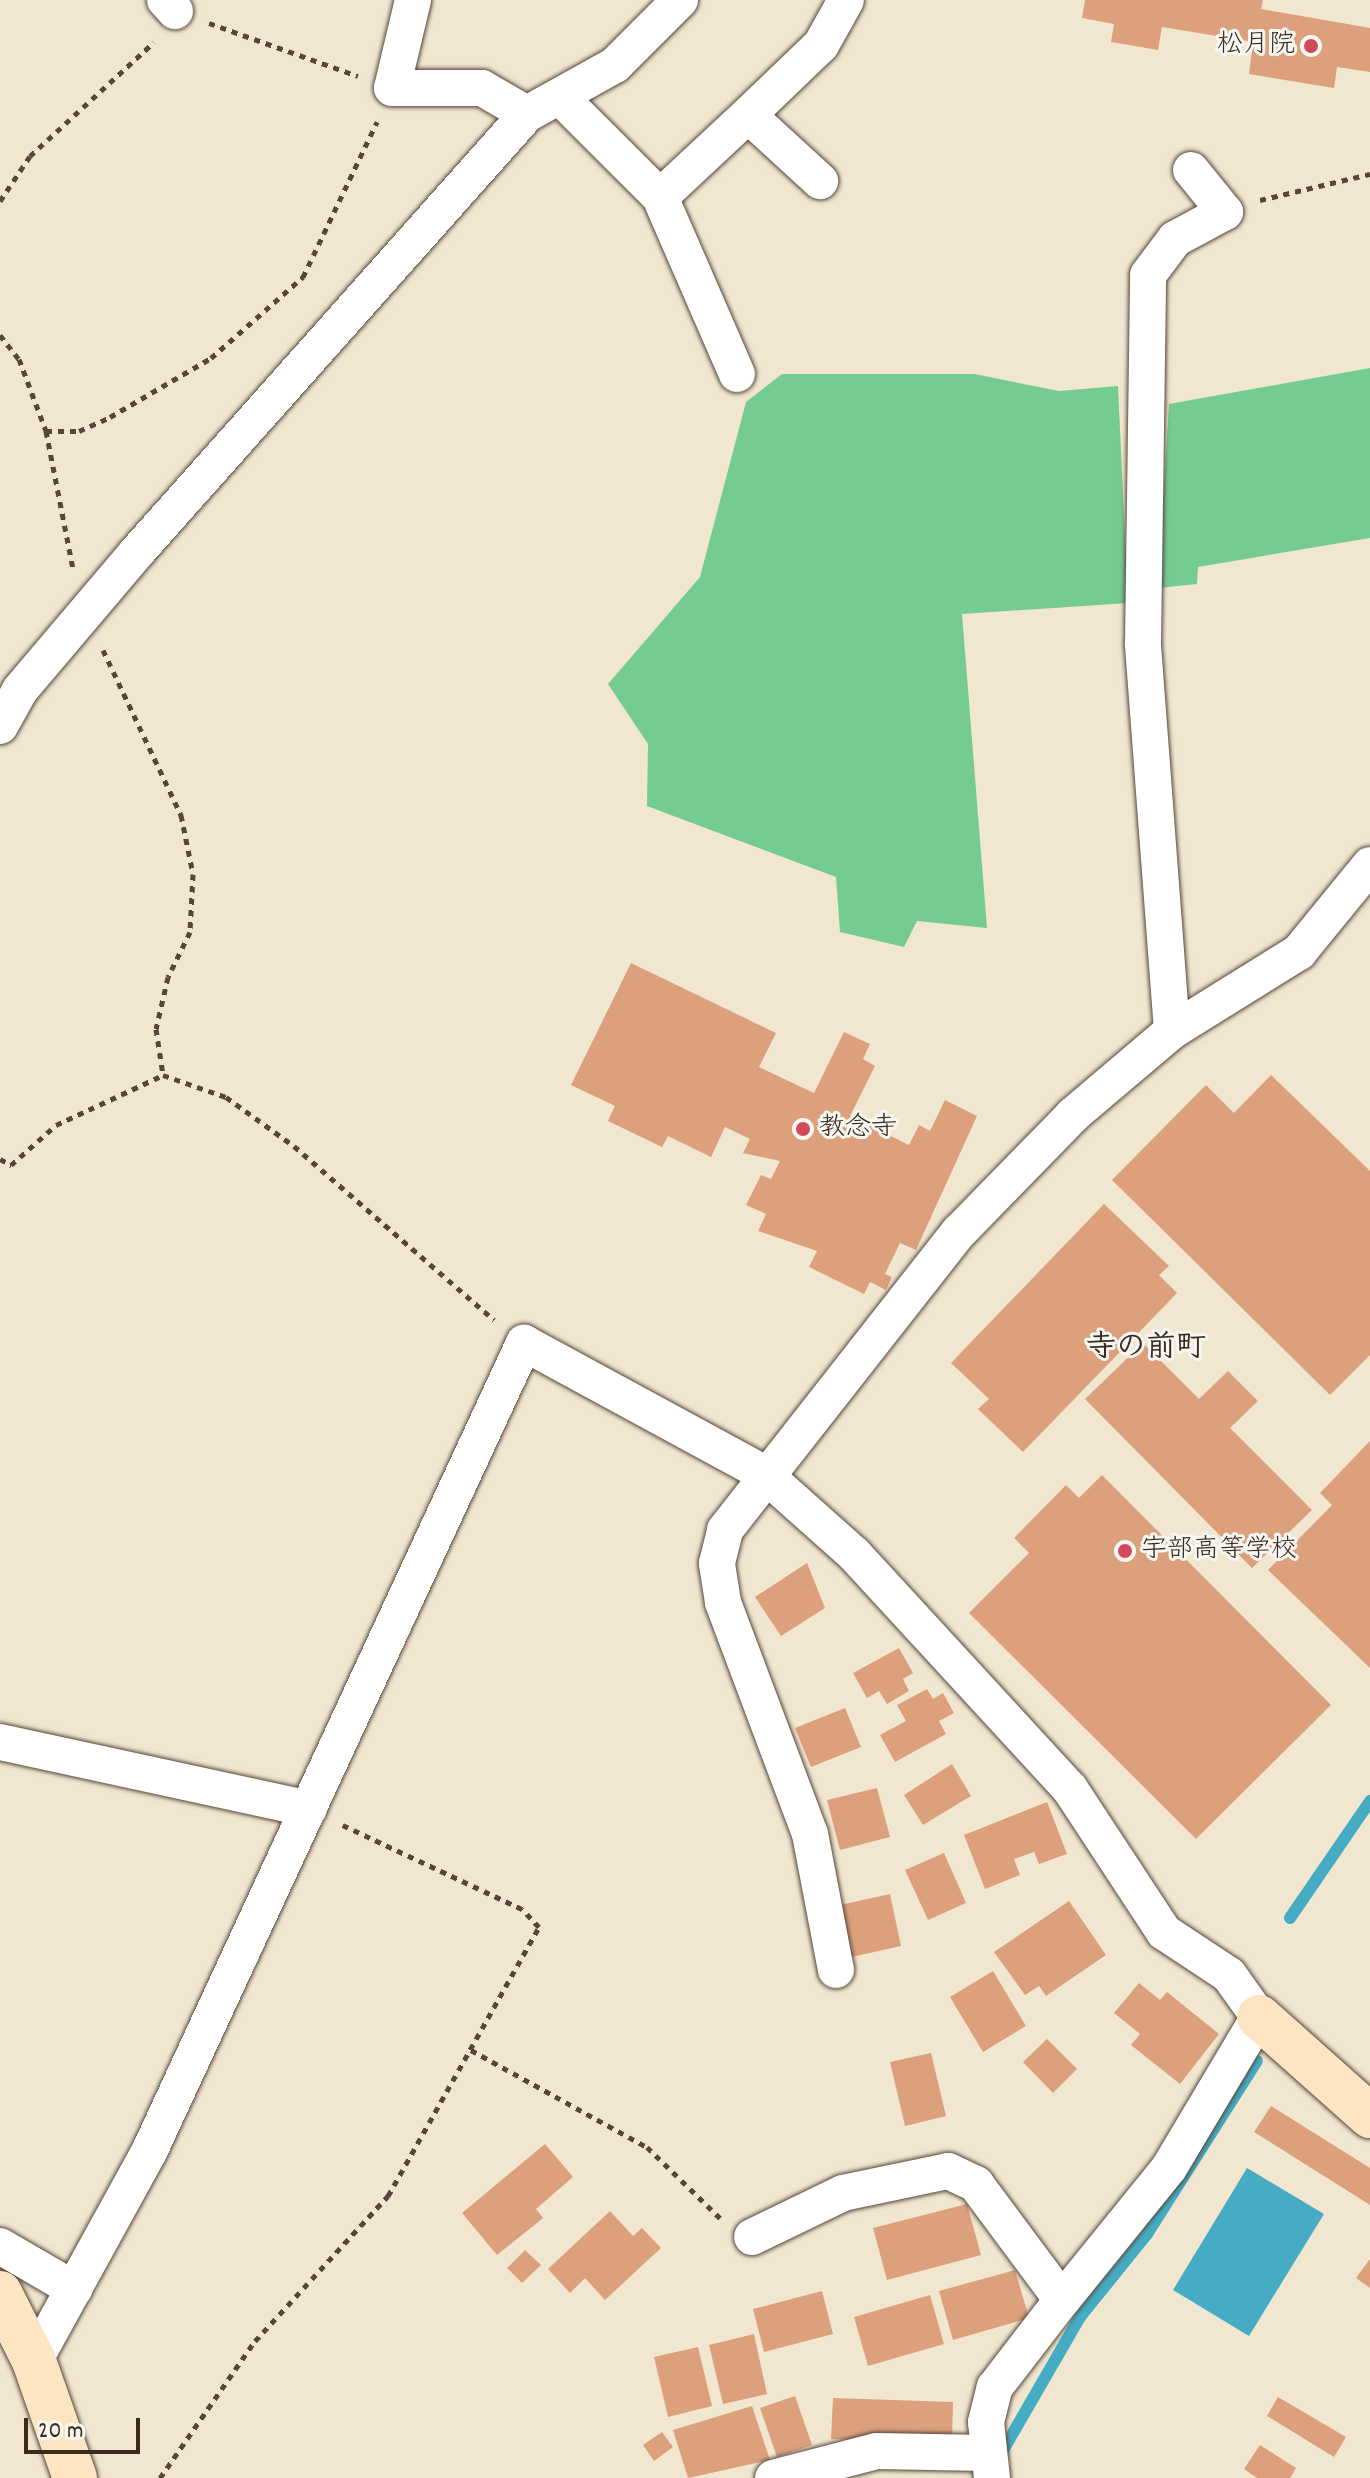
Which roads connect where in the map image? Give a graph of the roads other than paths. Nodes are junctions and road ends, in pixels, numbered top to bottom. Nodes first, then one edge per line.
1 (413, 0) edge
2 (680, 0) edge
3 (846, 0) edge
4 (563, 100) junction
5 (527, 114) junction
6 (748, 115) junction
7 (1191, 170) dead end
8 (820, 181) dead end
9 (660, 197) junction
10 (737, 374) dead end
11 (0, 726) edge
12 (1370, 865) edge
13 (1172, 1031) junction
14 (763, 1473) junction
15 (0, 1742) edge
16 (309, 1809) junction
17 (836, 1970) dead end
18 (1259, 2017) junction
19 (1370, 2116) edge
20 (752, 2237) road end
21 (0, 2246) edge
22 (74, 2289) junction
23 (0, 2293) edge
24 (1062, 2300) junction
25 (34, 2361) junction
26 (990, 2465) edge
27 (836, 2469) edge
28 (75, 2478) edge
29 (773, 2478) edge

1 - 5 street
2 - 4 street
3 - 6 street
4 - 5 street
4 - 9 street
5 - 11 street
6 - 8 street
6 - 9 street
7 - 13 street
9 - 10 street
12 - 13 street
13 - 14 street
14 - 16 street
14 - 17 street
14 - 18 street
15 - 16 street
16 - 22 street
18 - 19 street
18 - 24 street
20 - 24 street
21 - 22 street
22 - 25 street
23 - 25 street
24 - 26 street
25 - 28 street
26 - 27 street
27 - 29 street

